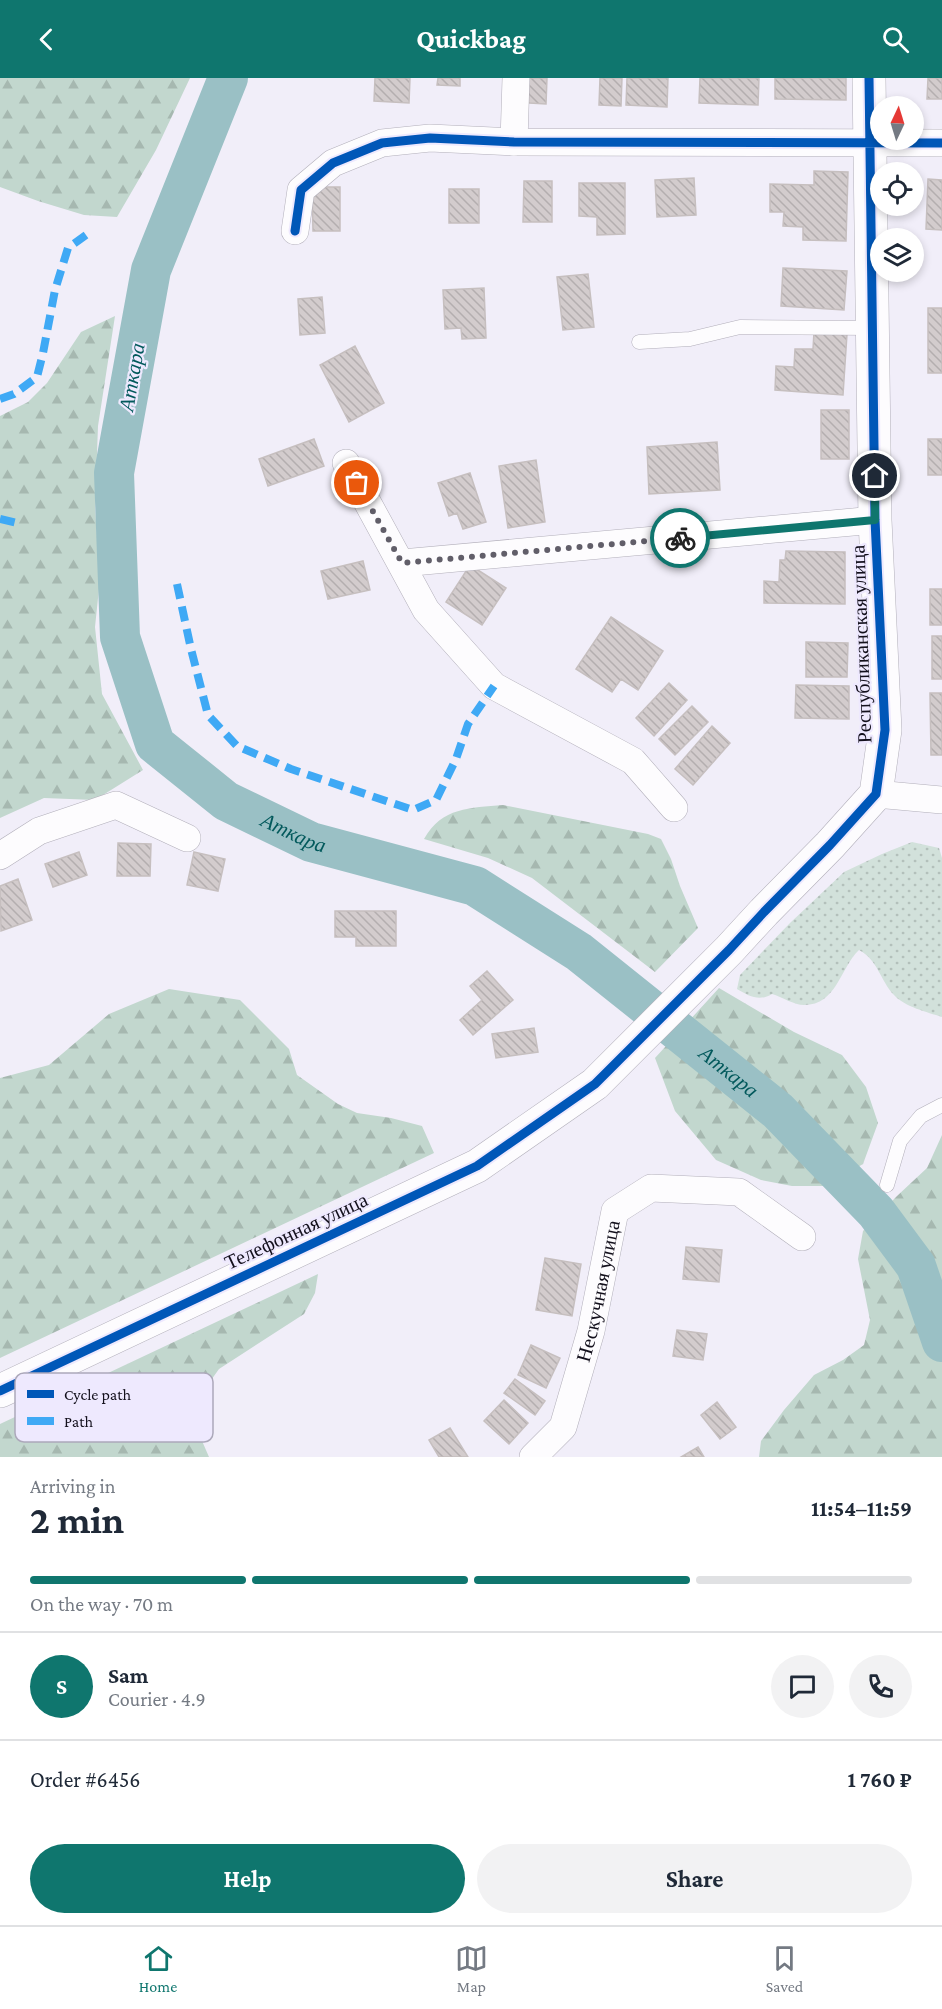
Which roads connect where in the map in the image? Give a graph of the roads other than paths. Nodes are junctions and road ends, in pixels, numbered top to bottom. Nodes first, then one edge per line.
1 (516, 78) edge
2 (869, 78) edge
3 (869, 141) junction
4 (514, 142) junction
5 (942, 143) edge
6 (295, 231) dead end
7 (873, 328) junction
8 (639, 342) dead end
9 (346, 462) dead end
10 (875, 520) junction
11 (402, 563) junction
12 (876, 794) junction
13 (942, 800) edge
14 (674, 808) dead end
15 (187, 838) dead end
16 (0, 856) edge
17 (942, 1105) edge
18 (887, 1185) dead end
19 (802, 1237) dead end
20 (38, 1373) edge
21 (15, 1384) edge
22 (0, 1391) edge
23 (533, 1457) edge

1 - 4 street
2 - 3 street, Республиканская улица
3 - 4 street
3 - 5 street
3 - 7 street, Республиканская улица
4 - 6 street
7 - 8 lane
7 - 10 street, Республиканская улица
9 - 11 street
10 - 11 street
10 - 12 street, Республиканская улица
11 - 14 street
12 - 13 street
12 - 20 street, Телефонная улица
15 - 16 street
17 - 18 lane
19 - 23 street, Нескучная улица
21 - 22 street, Телефонная улица

